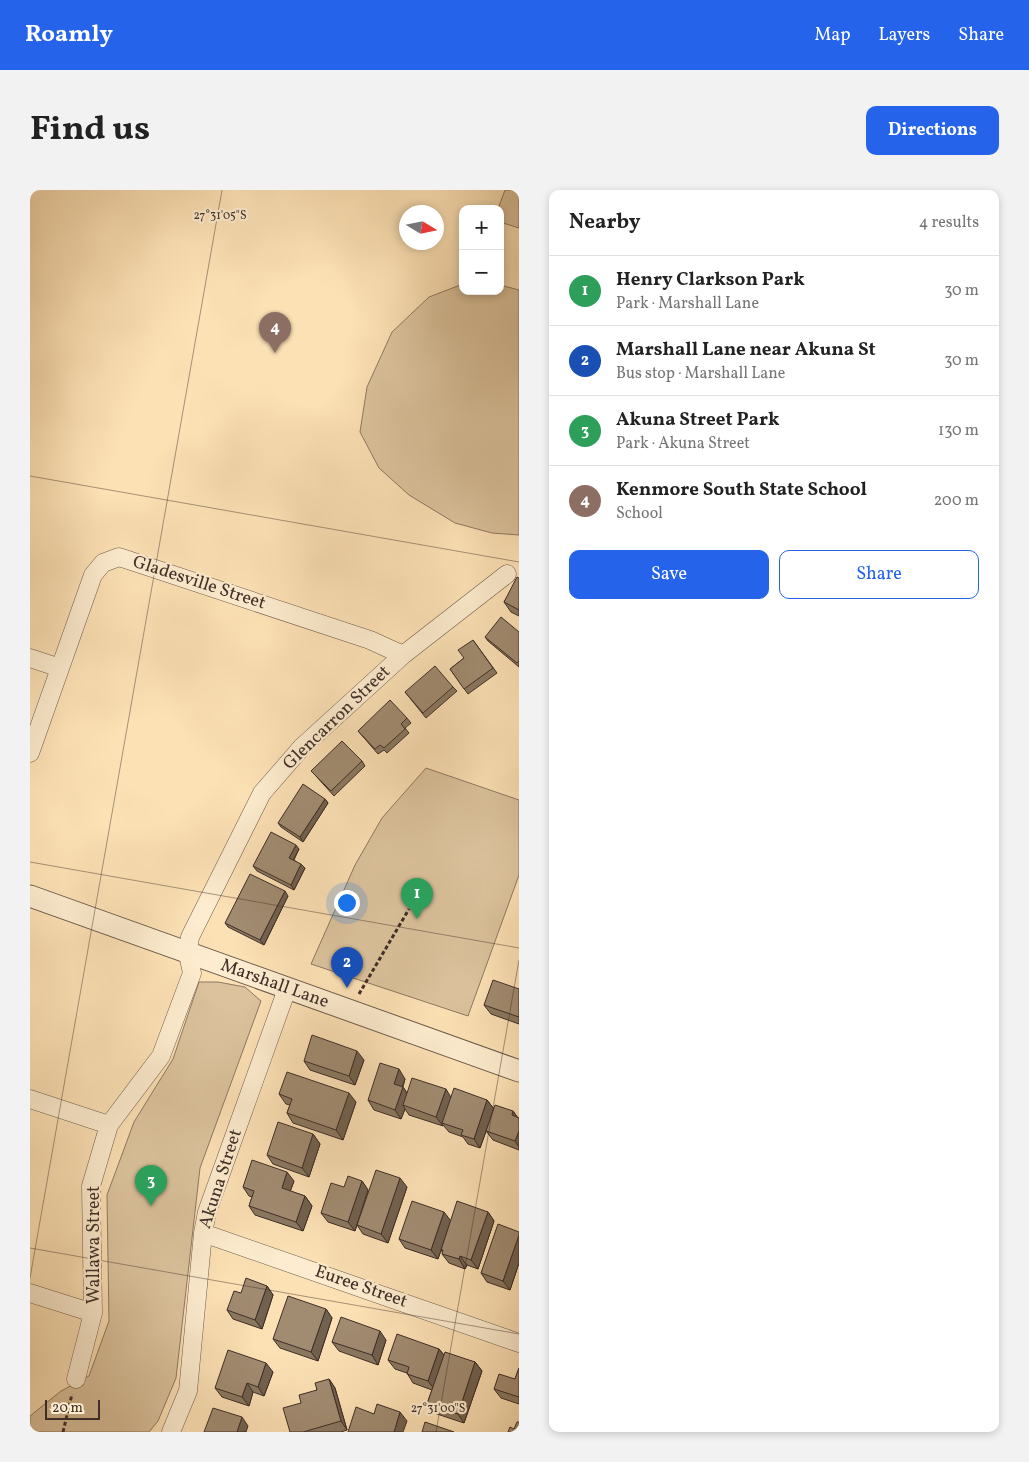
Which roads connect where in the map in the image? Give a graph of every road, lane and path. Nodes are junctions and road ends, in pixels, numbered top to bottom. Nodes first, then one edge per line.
1 (507, 574) dead end
2 (403, 655) junction
3 (30, 658) edge
4 (60, 668) junction
5 (30, 753) edge
6 (30, 896) edge
7 (409, 909) dead end
8 (188, 954) junction
9 (287, 989) junction
10 (358, 997) dead end
11 (519, 1071) edge
12 (30, 1099) edge
13 (109, 1125) junction
14 (203, 1232) junction
15 (30, 1293) edge
16 (93, 1313) junction
17 (519, 1343) edge
18 (76, 1379) joint
19 (63, 1432) edge
20 (171, 1432) edge

1 - 2 street, Glencarron Street
2 - 4 street, Gladesville Street
2 - 8 street, Glencarron Street
3 - 4 street
4 - 5 street, Gladesville Street
6 - 8 street, Marshall Lane
7 - 10 path
8 - 9 street, Marshall Lane
8 - 13 street, Wallawa Street
9 - 11 street, Marshall Lane
9 - 14 street, Akuna Street
12 - 13 street
13 - 16 street, Wallawa Street
14 - 17 street, Euree Street
14 - 20 street, Akuna Street
15 - 16 street
16 - 18 street, Wallawa Street
18 - 19 path

